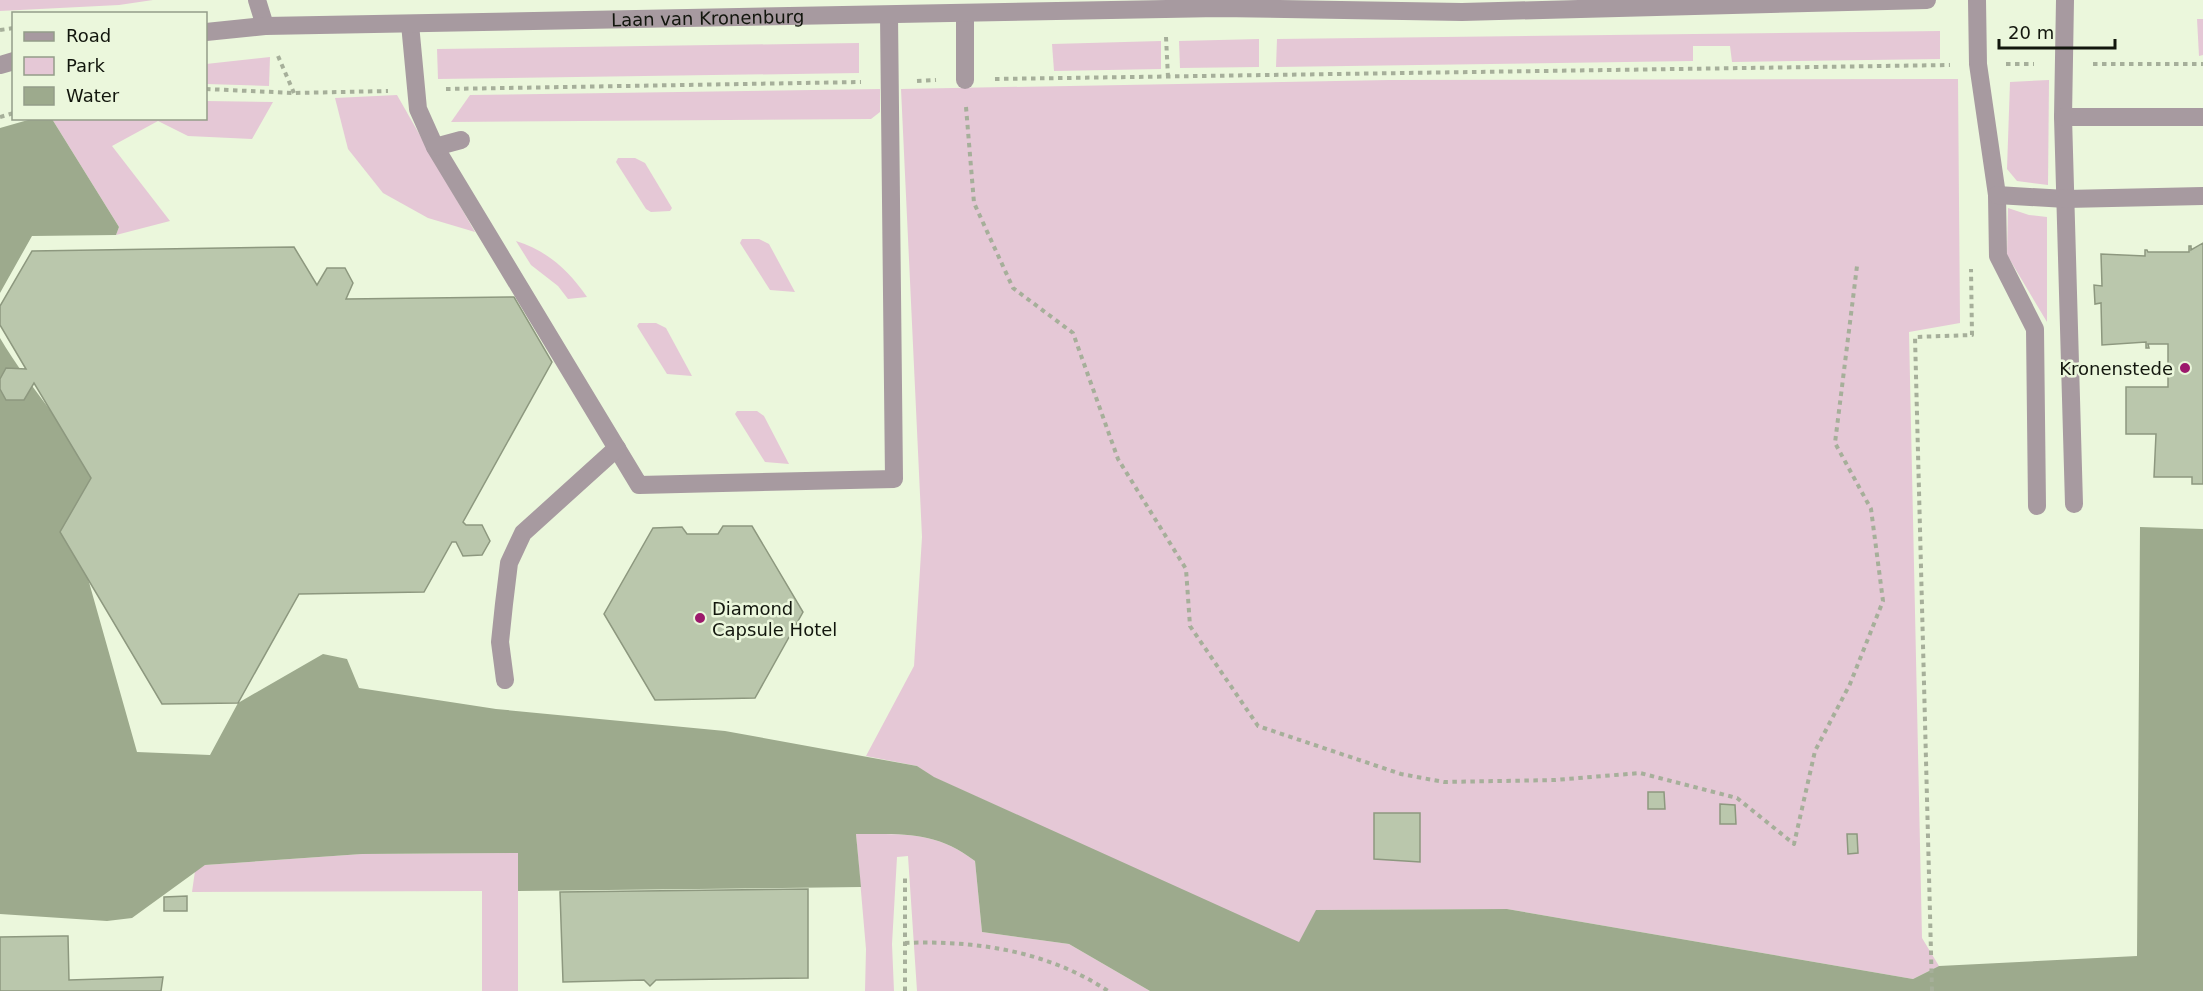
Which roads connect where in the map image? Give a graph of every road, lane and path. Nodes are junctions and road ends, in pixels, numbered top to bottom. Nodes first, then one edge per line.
1 (257, 0) edge
2 (1927, 0) edge
3 (1977, 0) edge
4 (2065, 0) edge
5 (1736, 3) edge
6 (1219, 4) edge
7 (1463, 6) edge
8 (1165, 9) junction
9 (965, 13) junction
10 (889, 15) junction
11 (410, 24) junction
12 (265, 26) junction
13 (207, 32) edge
14 (2065, 63) junction
15 (1978, 64) junction
16 (2203, 64) edge
17 (1168, 77) junction
18 (965, 80) junction
19 (891, 81) junction
20 (207, 89) edge
21 (414, 90) junction
22 (294, 93) junction
23 (2062, 117) junction
24 (2203, 117) edge
25 (461, 140) dead end
26 (435, 147) junction
27 (1997, 195) junction
28 (2203, 196) edge
29 (2066, 199) junction
30 (1857, 266) dead end
31 (1963, 334) dead end
32 (617, 448) junction
33 (2074, 504) dead end
34 (2037, 506) dead end
35 (506, 680) dead end
36 (905, 878) dead end
37 (905, 943) junction
38 (905, 991) edge
39 (1108, 991) edge
40 (1932, 991) edge

1 - 12 street
2 - 5 street, Laan van Kronenburg
3 - 15 street
4 - 14 street
5 - 7 street, Laan van Kronenburg
6 - 7 street, Laan van Kronenburg
6 - 8 street, Laan van Kronenburg
8 - 9 street, Laan van Kronenburg
8 - 17 path
9 - 10 street, Laan van Kronenburg
9 - 18 street
10 - 11 street, Laan van Kronenburg
10 - 19 street
11 - 12 street, Laan van Kronenburg
11 - 21 street
12 - 13 street, Laan van Kronenburg
12 - 22 path
14 - 15 path
14 - 16 path
14 - 23 street
15 - 17 path
15 - 27 street
17 - 18 path
18 - 19 path
18 - 30 path
19 - 21 path
19 - 32 street
20 - 22 path
21 - 22 path
21 - 26 street
23 - 24 street
23 - 29 street
25 - 26 street
26 - 32 street
27 - 29 street
27 - 34 street
28 - 29 street
29 - 33 street
31 - 40 path
32 - 35 street
36 - 37 path
37 - 38 path
37 - 39 path

